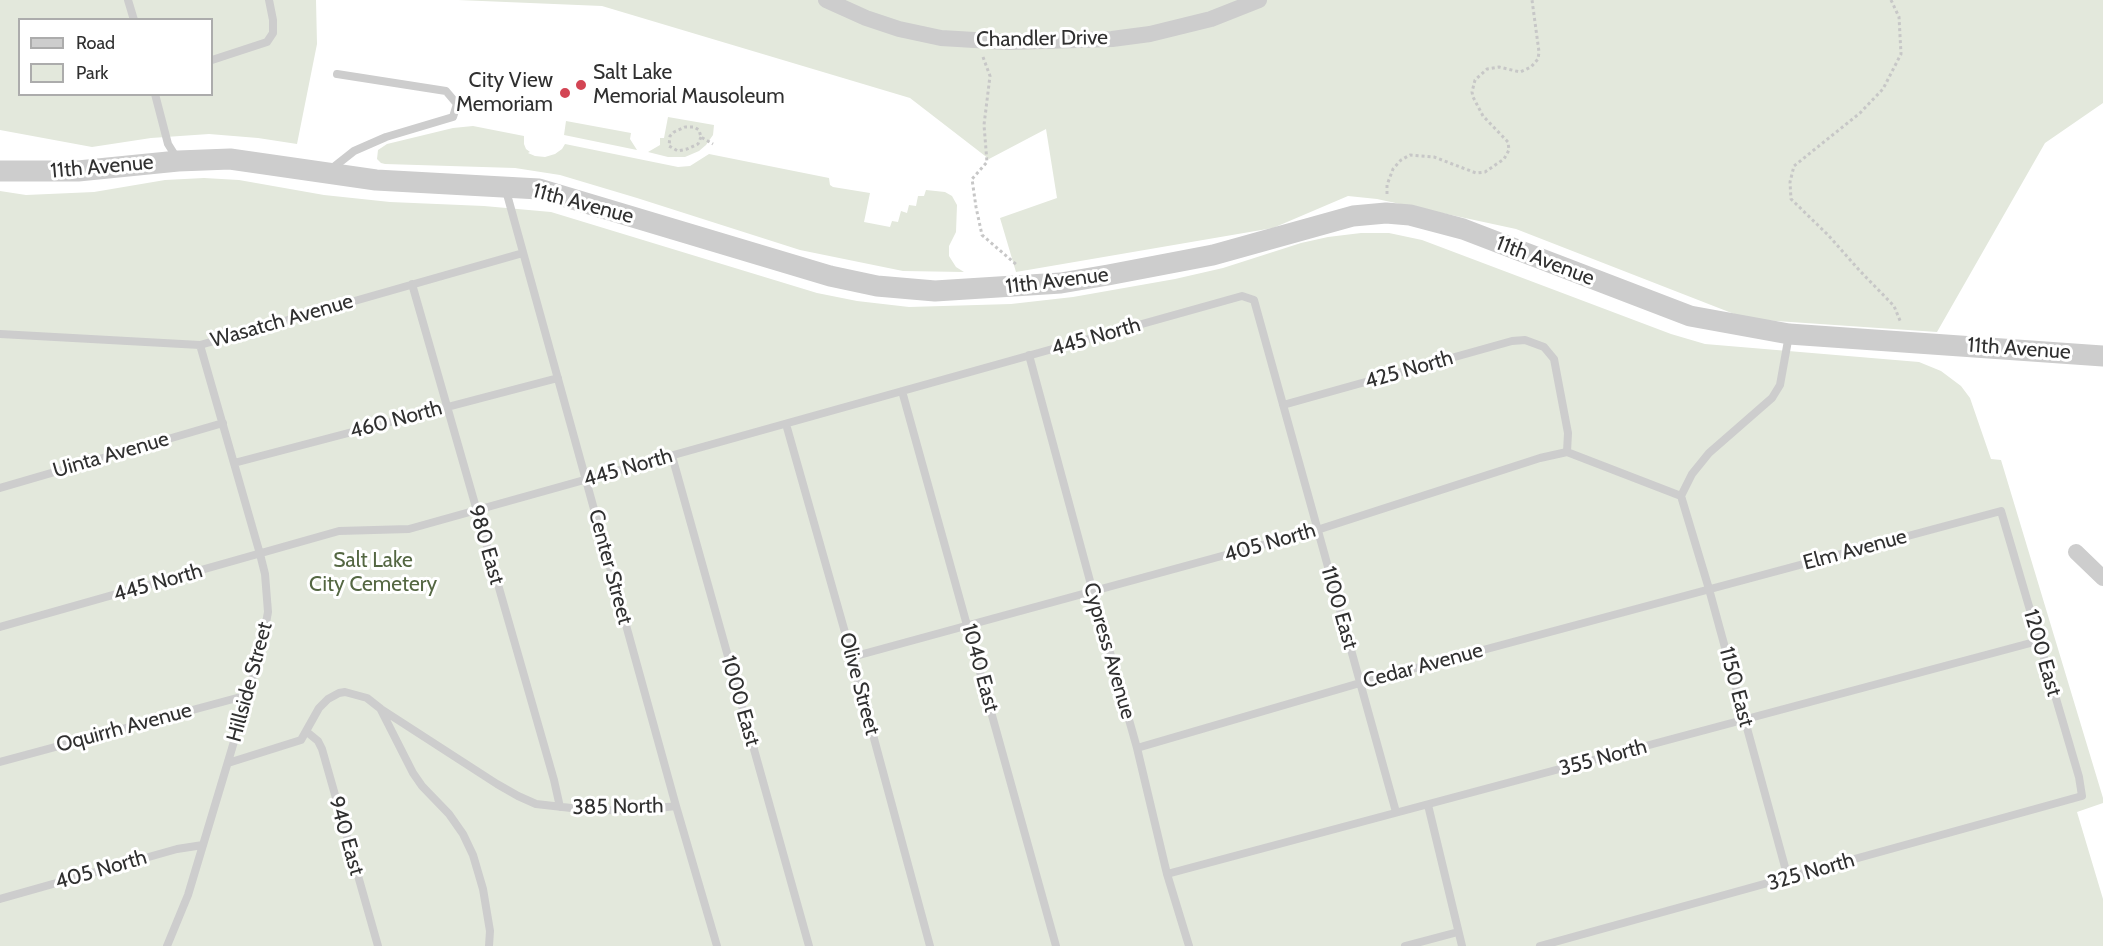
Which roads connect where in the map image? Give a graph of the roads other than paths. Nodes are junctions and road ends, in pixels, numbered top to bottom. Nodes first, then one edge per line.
1 (128, 0) edge
2 (268, 0) edge
3 (826, 0) edge
4 (1260, 0) edge
5 (133, 18) edge
6 (213, 60) edge
7 (337, 74) dead end
8 (156, 96) edge
9 (178, 160) junction
10 (0, 171) edge
11 (327, 173) junction
12 (504, 187) junction
13 (523, 253) junction
14 (412, 284) junction
15 (1254, 300) joint
16 (0, 334) edge
17 (1789, 334) junction
18 (200, 345) junction
19 (1029, 356) junction
20 (2103, 356) edge
21 (558, 378) junction
22 (902, 391) junction
23 (1283, 405) junction
24 (447, 406) junction
25 (223, 423) junction
26 (786, 424) junction
27 (1567, 452) junction
28 (672, 456) junction
29 (234, 463) junction
30 (587, 480) junction
31 (0, 488) edge
32 (1681, 496) junction
33 (476, 510) junction
34 (2001, 511) joint
35 (1317, 530) junction
36 (2076, 552) dead end
37 (260, 554) junction
38 (2103, 578) edge
39 (1709, 589) junction
40 (1093, 592) junction
41 (968, 626) junction
42 (0, 627) edge
43 (2038, 641) junction
44 (852, 657) junction
45 (1360, 683) junction
46 (248, 695) junction
47 (381, 709) junction
48 (1745, 720) junction
49 (307, 732) junction
50 (1137, 748) junction
51 (0, 762) edge
52 (228, 763) junction
53 (2082, 796) joint
54 (1428, 805) junction
55 (676, 806) junction
56 (560, 807) junction
57 (1396, 812) junction
58 (203, 845) junction
59 (1167, 873) junction
60 (1788, 878) junction
61 (0, 899) edge
62 (1458, 932) junction
63 (166, 946) edge
64 (378, 946) edge
65 (489, 946) edge
66 (717, 946) edge
67 (809, 946) edge
68 (930, 946) edge
69 (1056, 946) edge
70 (1189, 946) edge
71 (1405, 946) edge
72 (1462, 946) edge
73 (1539, 946) edge

1 - 5 lane
2 - 6 lane
3 - 4 street, Chandler Drive
7 - 11 lane
8 - 9 lane
9 - 10 street, 11th Avenue
9 - 11 street, 11th Avenue
11 - 12 street, 11th Avenue
12 - 13 lane, Center Street
12 - 17 street, 11th Avenue
13 - 14 lane, Wasatch Avenue
13 - 21 lane, Center Street
14 - 18 lane, Wasatch Avenue
14 - 24 lane, 980 East
15 - 19 lane, 445 North
15 - 23 lane, 1100 East
16 - 18 lane, Wasatch Avenue
17 - 20 street, 11th Avenue
17 - 32 lane
18 - 25 lane, Hillside Street
19 - 22 lane, 445 North
19 - 40 lane, Cypress Avenue
21 - 24 lane, 460 North
21 - 30 lane, Center Street
22 - 26 lane, 445 North
22 - 41 lane, 1040 East
23 - 27 lane, 425 North
23 - 35 lane, 1100 East
24 - 29 lane, 460 North
24 - 33 lane, 980 East
25 - 29 lane, Hillside Street
25 - 31 lane, Uinta Avenue
26 - 28 lane, 445 North
26 - 44 lane, Olive Street
27 - 32 lane
27 - 35 lane, 405 North
28 - 30 lane, 445 North
28 - 67 lane, 1000 East
29 - 37 lane, Hillside Street
30 - 33 lane, 445 North
30 - 55 lane, Center Street
32 - 39 lane, 1150 East
33 - 37 lane, 445 North
33 - 56 lane, 980 East
34 - 39 lane, Elm Avenue
34 - 43 lane, 1200 East
35 - 40 lane, 405 North
35 - 45 lane, 1100 East
36 - 38 street
37 - 42 lane, 445 North
37 - 46 lane, Hillside Street
39 - 45 lane, Cedar Avenue
39 - 48 lane, 1150 East
40 - 41 lane, 405 North
40 - 50 lane, Cypress Avenue
41 - 44 lane, 405 North
41 - 69 lane, 1040 East
43 - 48 lane, 355 North
43 - 53 lane, 1200 East
44 - 68 lane, Olive Street
45 - 50 lane, Cedar Avenue
45 - 57 lane, 1100 East
46 - 51 lane, Oquirrh Avenue
46 - 52 lane, Hillside Street
47 - 49 lane
47 - 56 lane
47 - 65 lane
48 - 54 lane, 355 North
48 - 60 lane, 1150 East
49 - 52 lane
49 - 64 lane, 940 East
50 - 59 lane, Cypress Avenue
52 - 58 lane, Hillside Street
53 - 60 lane, 325 North
54 - 57 lane, 355 North
54 - 62 lane
55 - 56 lane, 385 North
55 - 66 lane, Center Street
57 - 59 lane, 355 North
58 - 61 lane, 405 North
58 - 63 lane, Hillside Street
59 - 70 lane, Cypress Avenue
60 - 73 lane, 325 North
62 - 71 lane
62 - 72 lane

